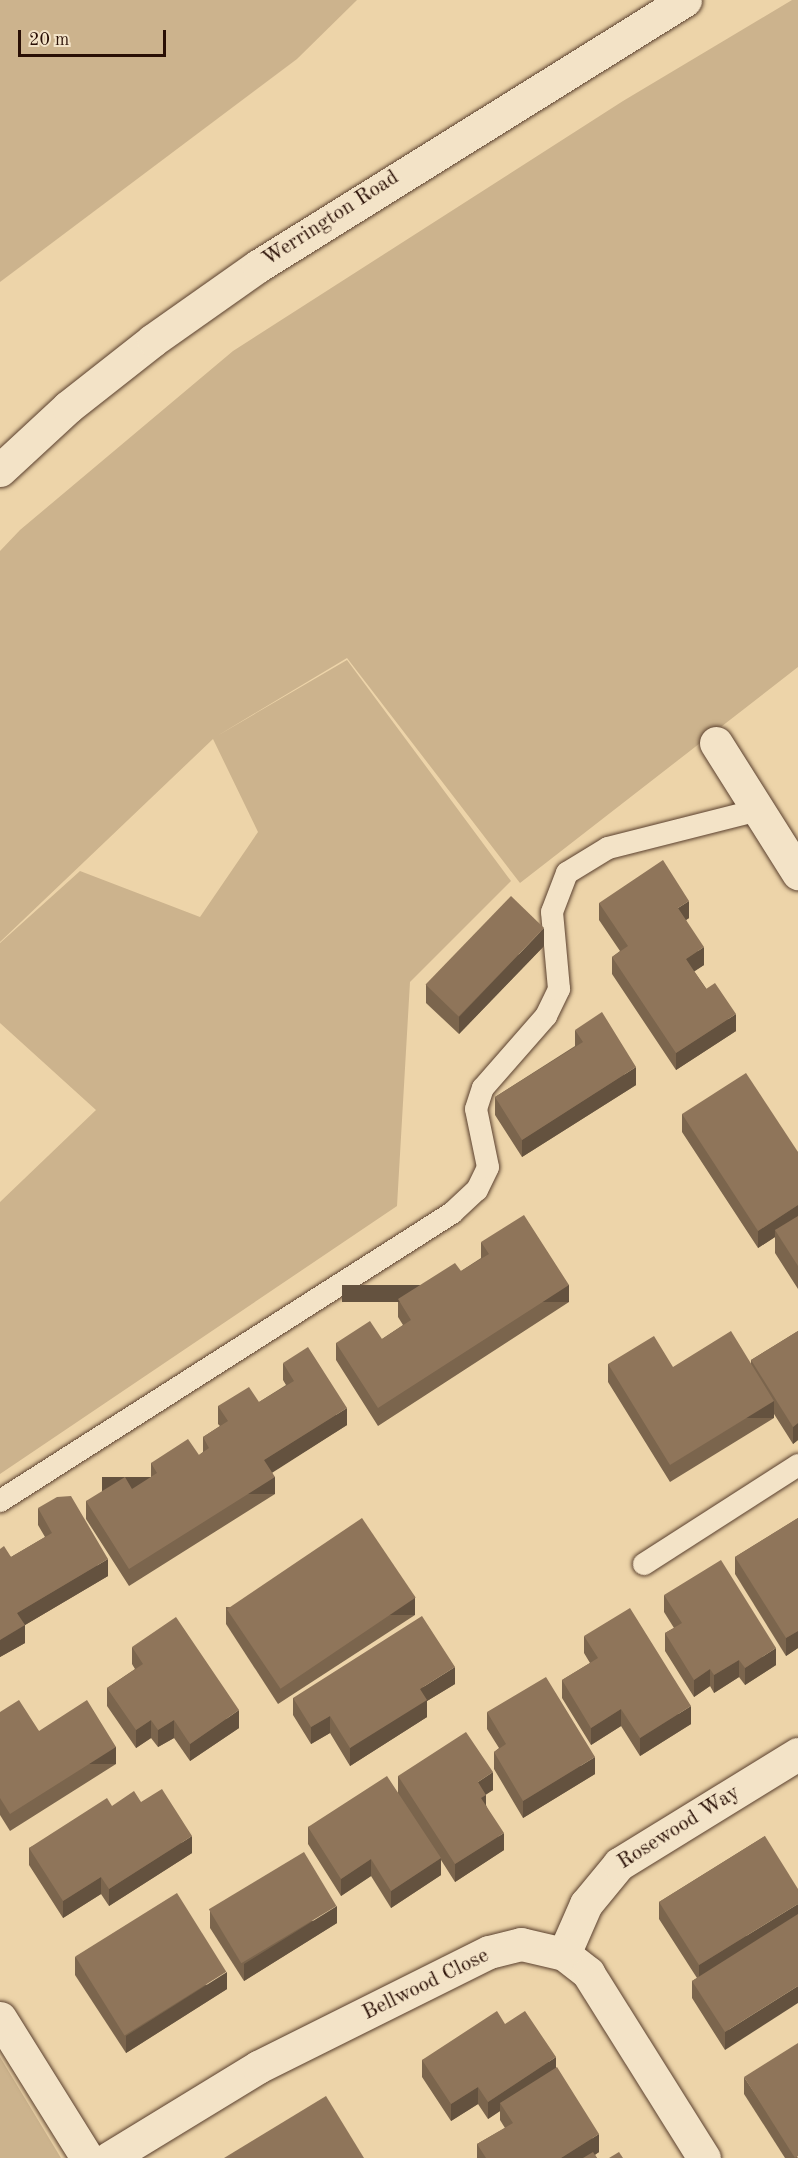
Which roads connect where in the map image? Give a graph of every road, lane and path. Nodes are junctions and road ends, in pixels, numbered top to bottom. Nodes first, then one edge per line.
1 (685, 0) edge
2 (0, 470) edge
3 (716, 743) dead end
4 (758, 810) junction
5 (798, 873) edge
6 (798, 1465) edge
7 (0, 1501) edge
8 (644, 1564) dead end
9 (798, 1754) edge
10 (564, 1954) junction
11 (0, 2018) edge
12 (87, 2158) edge
13 (110, 2158) edge
14 (704, 2158) edge

1 - 2 street, Werrington Road
3 - 4 street
4 - 5 street
4 - 7 lane
6 - 8 lane
9 - 10 street, Rosewood Way
10 - 13 street, Bellwood Close
10 - 14 street, Bellwood Close
11 - 12 street

